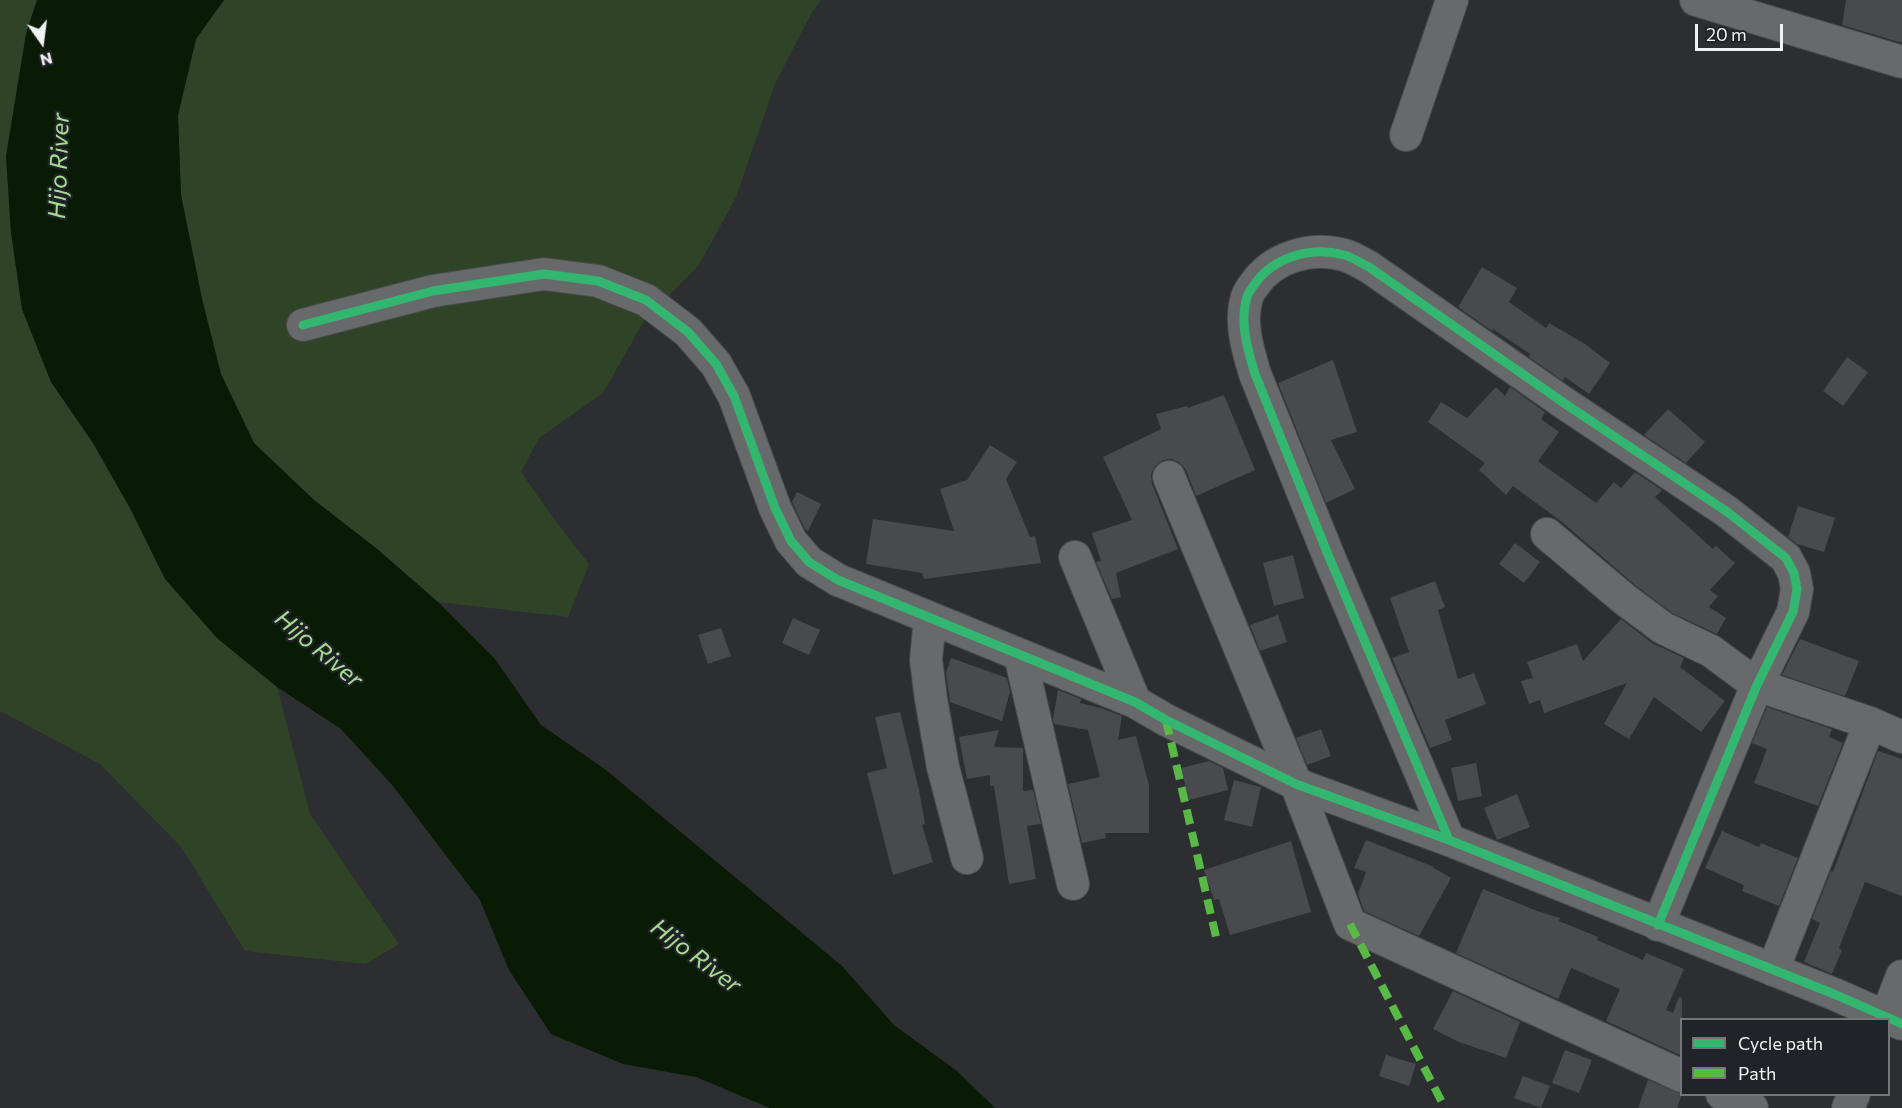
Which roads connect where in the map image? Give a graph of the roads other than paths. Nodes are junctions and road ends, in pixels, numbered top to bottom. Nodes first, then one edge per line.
1 (1452, 0) edge
2 (1696, 0) edge
3 (1902, 62) edge
4 (1406, 135) dead end
5 (303, 325) dead end
6 (1169, 477) dead end
7 (1547, 534) dead end
8 (1075, 557) dead end
9 (930, 618) junction
10 (1020, 655) junction
11 (1757, 685) junction
12 (1135, 702) junction
13 (1870, 723) junction
14 (1902, 737) edge
15 (1296, 784) junction
16 (1449, 840) junction
17 (966, 858) dead end
18 (1073, 884) dead end
19 (1658, 925) junction
20 (1773, 970) junction
21 (1902, 976) edge
22 (1886, 1018) edge
23 (1891, 1020) edge
24 (1680, 1075) edge
25 (1724, 1096) edge
26 (1752, 1108) edge

1 - 4 street
2 - 3 street
5 - 9 street
6 - 15 street
7 - 11 street
8 - 12 street
9 - 10 street
9 - 17 street
10 - 12 street
10 - 18 street
11 - 13 street
11 - 16 street
11 - 19 street
12 - 15 street
13 - 14 street
13 - 20 street
15 - 16 street
15 - 24 street
16 - 19 street
19 - 20 street
20 - 22 street
21 - 23 street
25 - 26 street

